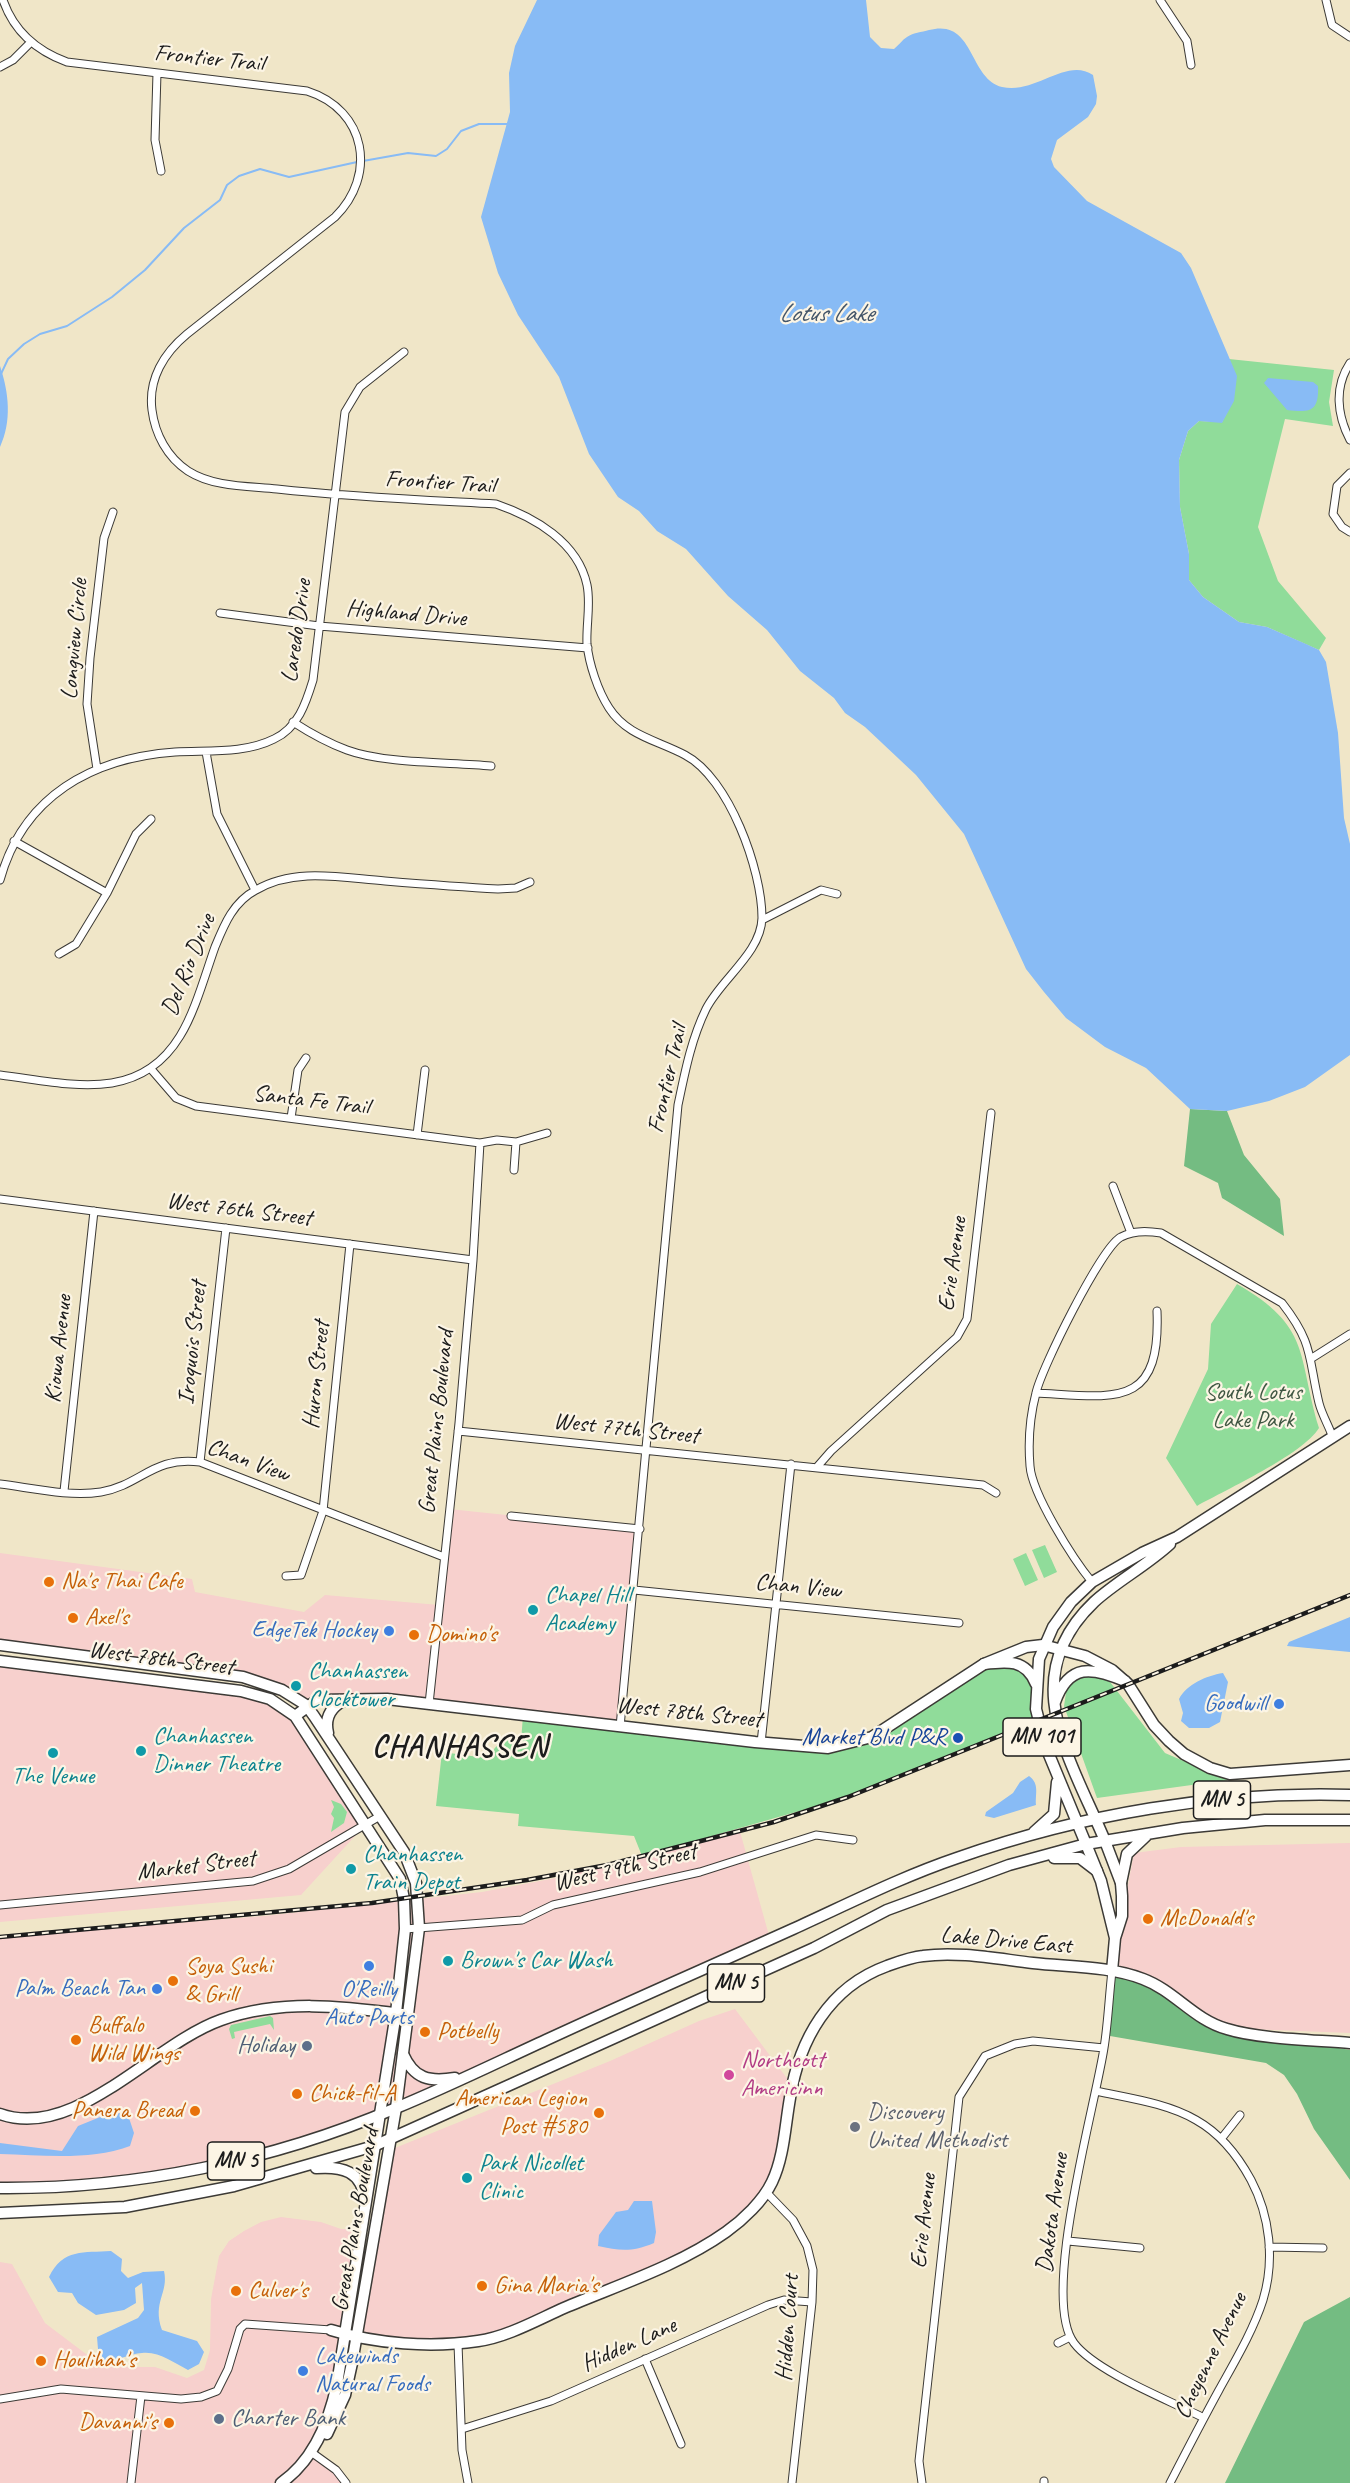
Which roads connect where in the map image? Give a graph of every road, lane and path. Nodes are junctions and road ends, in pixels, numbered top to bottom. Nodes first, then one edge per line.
1 (3, 0) edge
2 (1160, 0) edge
3 (1326, 0) edge
4 (1350, 37) edge
5 (30, 43) junction
6 (1191, 65) dead end
7 (0, 67) edge
8 (158, 73) junction
9 (161, 171) dead end
10 (404, 352) dead end
11 (1350, 363) edge
12 (1350, 440) edge
13 (1350, 473) edge
14 (334, 495) junction
15 (112, 512) dead end
16 (1350, 532) edge
17 (220, 613) dead end
18 (320, 626) junction
19 (588, 648) junction
20 (293, 722) junction
21 (206, 752) junction
22 (491, 765) dead end
23 (97, 769) junction
24 (150, 819) dead end
25 (14, 841) junction
26 (0, 880) edge
27 (530, 882) dead end
28 (255, 890) junction
29 (107, 893) junction
30 (837, 894) dead end
31 (762, 920) junction
32 (59, 954) dead end
33 (306, 1058) dead end
34 (151, 1069) junction
35 (425, 1070) dead end
36 (0, 1075) edge
37 (991, 1113) dead end
38 (291, 1118) junction
39 (547, 1133) dead end
40 (417, 1135) junction
41 (516, 1142) junction
42 (480, 1143) junction
43 (514, 1170) dead end
44 (1113, 1186) dead end
45 (0, 1200) edge
46 (94, 1211) junction
47 (226, 1228) junction
48 (1131, 1233) junction
49 (350, 1244) junction
50 (473, 1260) junction
51 (1157, 1311) dead end
52 (1350, 1334) edge
53 (1312, 1358) junction
54 (1036, 1393) junction
55 (1350, 1426) edge
56 (458, 1431) junction
57 (1333, 1438) junction
58 (647, 1451) junction
59 (200, 1462) junction
60 (790, 1464) junction
61 (818, 1467) junction
62 (0, 1484) edge
63 (64, 1491) junction
64 (996, 1492) dead end
65 (323, 1510) junction
66 (511, 1516) dead end
67 (640, 1529) junction
68 (1177, 1537) junction
69 (444, 1557) junction
70 (286, 1576) dead end
71 (1092, 1582) junction
72 (634, 1590) junction
73 (776, 1604) junction
74 (959, 1623) dead end
75 (0, 1645) edge
76 (1044, 1645) junction
77 (1062, 1649) junction
78 (0, 1661) edge
79 (984, 1664) junction
80 (1125, 1681) junction
81 (1036, 1684) junction
82 (352, 1698) junction
83 (429, 1704) junction
84 (306, 1705) junction
85 (1053, 1708) junction
86 (295, 1716) junction
87 (620, 1727) junction
88 (328, 1736) junction
89 (761, 1743) junction
90 (1350, 1765) edge
91 (1057, 1775) junction
92 (1350, 1795) edge
93 (380, 1816) junction
94 (1096, 1819) junction
95 (1350, 1820) edge
96 (1078, 1823) junction
97 (366, 1824) junction
98 (1152, 1833) junction
99 (1032, 1834) junction
100 (853, 1840) dead end
101 (1105, 1841) junction
102 (1086, 1844) junction
103 (1029, 1859) junction
104 (1097, 1871) junction
105 (1121, 1883) junction
106 (0, 1905) edge
107 (419, 1928) junction
108 (405, 1929) junction
109 (1115, 1938) junction
110 (1112, 1971) junction
111 (396, 2013) junction
112 (409, 2015) junction
113 (1350, 2043) edge
114 (1104, 2048) junction
115 (404, 2054) junction
116 (478, 2073) junction
117 (1096, 2091) junction
118 (396, 2108) junction
119 (0, 2114) edge
120 (380, 2115) junction
121 (1240, 2115) dead end
122 (1221, 2139) junction
123 (391, 2140) junction
124 (374, 2146) junction
125 (295, 2170) junction
126 (0, 2188) edge
127 (765, 2192) junction
128 (365, 2200) junction
129 (0, 2213) edge
130 (1068, 2241) junction
131 (1269, 2247) junction
132 (1140, 2248) dead end
133 (1323, 2248) dead end
134 (812, 2302) junction
135 (331, 2330) joint
136 (345, 2334) junction
137 (357, 2336) junction
138 (1070, 2337) junction
139 (1058, 2343) dead end
140 (458, 2344) junction
141 (645, 2359) junction
142 (141, 2396) junction
143 (0, 2399) edge
144 (1204, 2418) junction
145 (462, 2429) junction
146 (681, 2444) dead end
147 (311, 2452) junction
148 (131, 2483) edge
149 (281, 2483) edge
150 (346, 2483) edge
151 (468, 2483) edge
152 (792, 2483) edge
153 (922, 2483) edge
154 (1170, 2483) edge

1 - 5 street, Frontier Trail
2 - 6 street
3 - 4 street
5 - 7 street
5 - 8 street, Frontier Trail
8 - 9 street
8 - 14 street, Frontier Trail
10 - 14 street, Laredo Drive
11 - 12 street
13 - 16 street
14 - 18 street, Laredo Drive
14 - 19 street, Frontier Trail
15 - 23 street, Longview Circle
17 - 18 street, Highland Drive
18 - 19 street, Highland Drive
18 - 20 street, Laredo Drive
19 - 31 street, Frontier Trail
20 - 21 street, Laredo Drive
20 - 22 street
21 - 23 street, Laredo Drive
21 - 28 street
23 - 25 street, Laredo Drive
24 - 29 street
25 - 26 street, Laredo Drive
25 - 29 street
27 - 28 street, Del Rio Drive
28 - 34 street, Del Rio Drive
29 - 32 street
30 - 31 street
31 - 58 street, Frontier Trail
33 - 38 street
34 - 36 street, Del Rio Drive
34 - 38 street, Santa Fe Trail
35 - 40 street
37 - 61 street, Erie Avenue
38 - 40 street, Santa Fe Trail
39 - 41 street, Santa Fe Trail
40 - 42 street, Santa Fe Trail
41 - 42 street, Santa Fe Trail
41 - 43 street
42 - 50 street, Great Plains Boulevard
44 - 48 street
45 - 46 street, West 76th Street
46 - 47 street, West 76th Street
46 - 63 street, Kiowa Avenue
47 - 49 street, West 76th Street
47 - 59 street, Iroquois Street
48 - 53 street
48 - 54 street
49 - 50 street, West 76th Street
49 - 65 street, Huron Street
50 - 56 street, Great Plains Boulevard
51 - 54 street
52 - 53 street
53 - 57 street
54 - 71 street
55 - 57 street, MN 101
56 - 58 street, West 77th Street
56 - 69 street, Great Plains Boulevard
57 - 68 street, MN 101
58 - 60 street, West 77th Street
58 - 67 street, Frontier Trail
59 - 63 street, Chan View
59 - 65 street, Chan View
60 - 61 street, West 77th Street
60 - 73 street
61 - 64 street
62 - 63 street, Chan View
65 - 69 street, Chan View
65 - 70 street, Huron Street
66 - 67 street
67 - 72 street, Frontier Trail
68 - 71 street, MN 101
68 - 77 street, MN 101
69 - 83 street, Great Plains Boulevard
71 - 76 street, MN 101
72 - 73 street, Chan View
72 - 87 street, Frontier Trail
73 - 74 street, Chan View
73 - 89 street
75 - 84 street, West 78th Street
76 - 77 street
76 - 79 street, West 78th Street
76 - 81 street, MN 101
77 - 80 street
77 - 85 street, MN 101
78 - 86 street, West 78th Street
79 - 81 street
79 - 89 street, West 78th Street
80 - 85 street
80 - 90 street
81 - 91 street, MN 101
82 - 83 street, West 78th Street
82 - 84 street, West 78th Street
82 - 88 street
83 - 87 street, West 78th Street
84 - 86 street
84 - 88 street, Great Plains Boulevard
85 - 94 street, MN 101
86 - 97 street, Great Plains Boulevard
87 - 89 street, West 78th Street
88 - 93 street, Great Plains Boulevard
91 - 96 street, MN 101
91 - 99 street
92 - 94 street, MN 5
93 - 97 street, Market Street
93 - 107 street, Great Plains Boulevard
94 - 96 street, MN 5
94 - 101 street, MN 101
95 - 98 street, MN 5
96 - 99 street, MN 5
96 - 102 street, MN 101
97 - 106 street, Market Street
97 - 108 street, Great Plains Boulevard
98 - 101 street, MN 5
98 - 105 street
99 - 116 street, MN 5
100 - 107 street, West 79th Street
101 - 102 street, MN 5
101 - 105 street, Dakota Avenue
102 - 103 street, MN 5
102 - 104 street, Dakota Avenue
103 - 104 street
103 - 123 street, MN 5
104 - 109 street, Dakota Avenue
105 - 109 street, Dakota Avenue
107 - 108 street, West 79th Street
107 - 112 street, Great Plains Boulevard
108 - 111 street, Great Plains Boulevard
109 - 110 street, Dakota Avenue
110 - 113 street, Lake Drive East
110 - 114 street, Dakota Avenue
110 - 127 street, Lake Drive East
111 - 112 street
111 - 119 street
111 - 120 street, Great Plains Boulevard
112 - 115 street, Great Plains Boulevard
114 - 117 street, Dakota Avenue
114 - 153 street, Erie Avenue
115 - 116 street
115 - 118 street, Great Plains Boulevard
116 - 118 street, MN 5
117 - 122 street, Cheyenne Avenue
117 - 130 street, Dakota Avenue
118 - 120 street, MN 5
118 - 123 street, Great Plains Boulevard
120 - 124 street, Great Plains Boulevard
120 - 126 street, MN 5
121 - 122 street
122 - 131 street, Cheyenne Avenue
123 - 124 street, MN 5
123 - 137 street, Great Plains Boulevard
124 - 125 street, MN 5
124 - 128 street, Great Plains Boulevard
125 - 128 street
125 - 129 street, MN 5
127 - 134 street, Hidden Court
127 - 140 street, Lake Drive East
128 - 136 street, Great Plains Boulevard
130 - 132 street
130 - 138 street, Dakota Avenue
131 - 133 street
131 - 144 street, Cheyenne Avenue
134 - 141 street, Hidden Lane
134 - 152 street, Hidden Court
135 - 136 street, Lake Drive East
135 - 142 street
136 - 137 street, Lake Drive East
136 - 147 street, Great Plains Boulevard
137 - 140 street, Lake Drive East
137 - 147 street, Great Plains Boulevard
138 - 139 street
138 - 144 street, Dakota Avenue
140 - 145 street
141 - 145 street, Hidden Lane
141 - 146 street
142 - 143 street
142 - 148 street
144 - 154 street, Cheyenne Avenue
145 - 151 street
147 - 149 street
147 - 150 street

